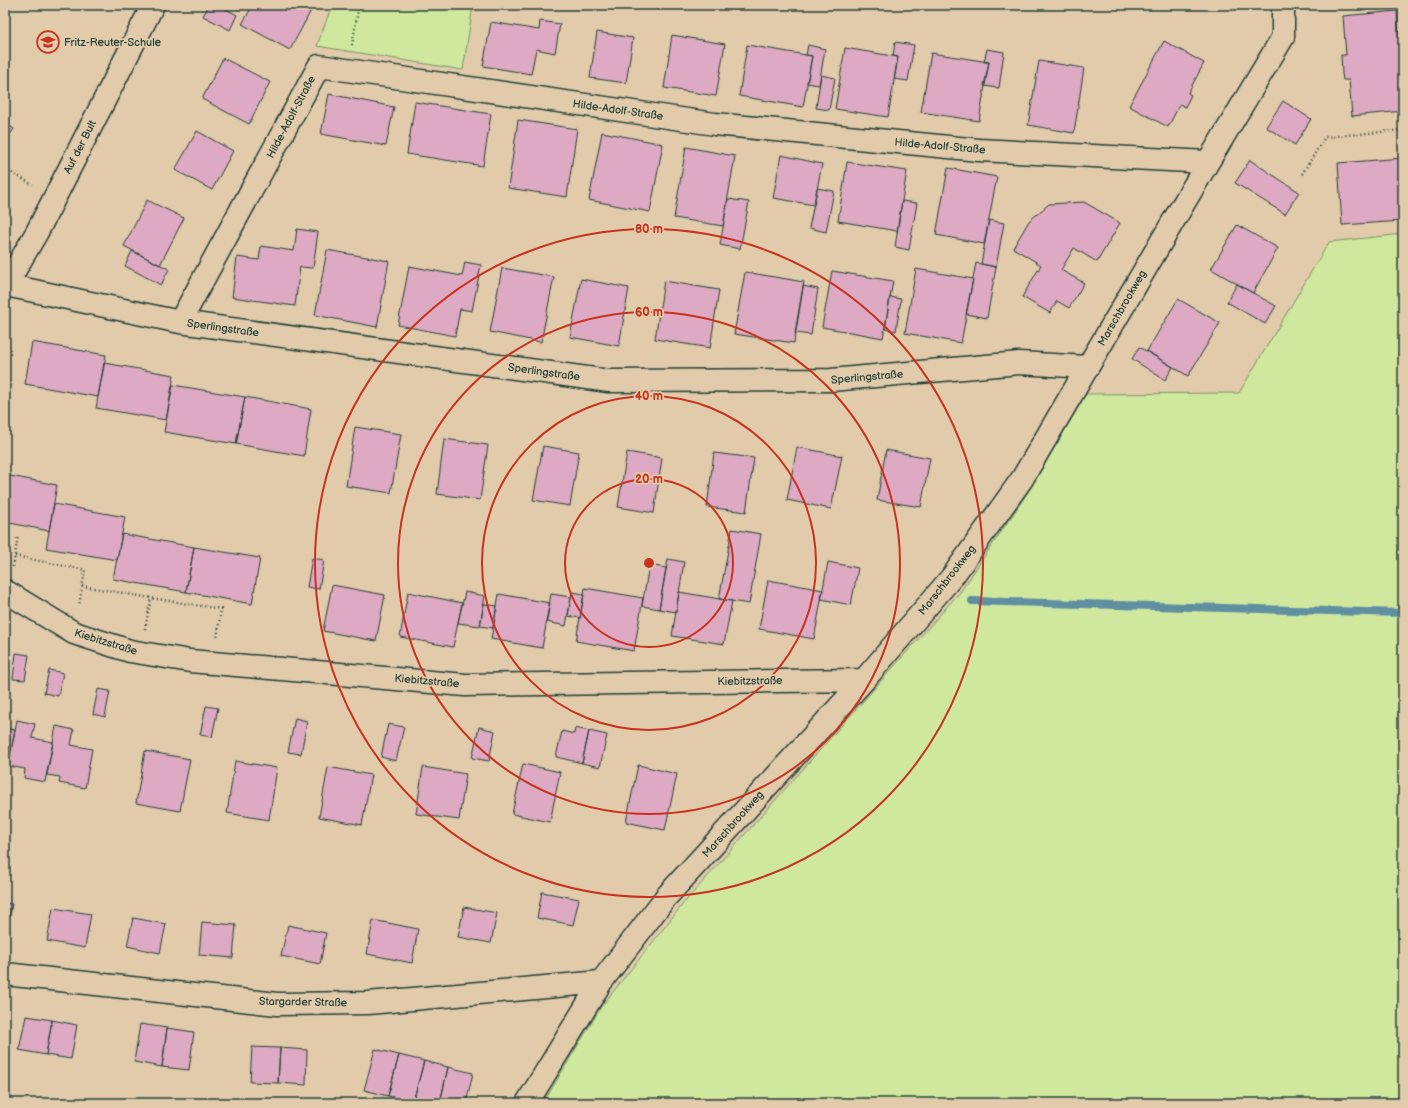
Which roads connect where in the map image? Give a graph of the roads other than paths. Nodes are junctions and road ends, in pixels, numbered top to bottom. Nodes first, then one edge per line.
1 (153, 5) edge
2 (1283, 5) edge
3 (1208, 162) junction
4 (6, 286) edge
5 (180, 322) junction
6 (1087, 367) junction
7 (5, 592) edge
8 (864, 680) junction
9 (5, 974) edge
10 (601, 982) junction
11 (527, 1103) edge

1 - 4 street, Auf der Bult
2 - 3 street, Marschbrookweg
3 - 5 street, Hilde-Adolf-Straße
3 - 6 street, Marschbrookweg
4 - 5 street, Sperlingstraße
5 - 6 street, Sperlingstraße
6 - 8 street, Marschbrookweg
7 - 8 street, Kiebitzstraße
8 - 10 street, Marschbrookweg
9 - 10 street, Stargarder Straße
10 - 11 street, Marschbrookweg

